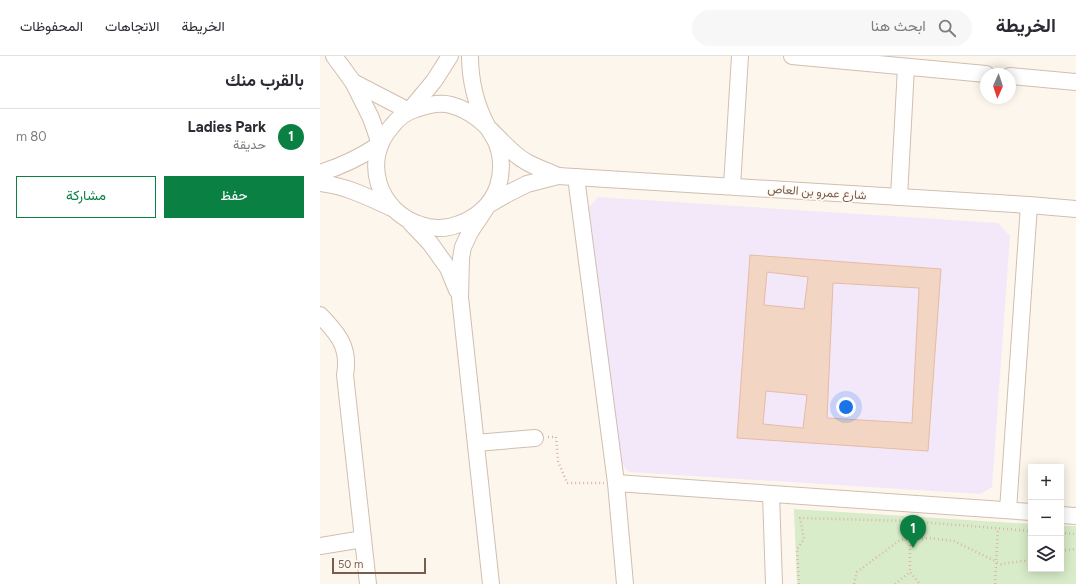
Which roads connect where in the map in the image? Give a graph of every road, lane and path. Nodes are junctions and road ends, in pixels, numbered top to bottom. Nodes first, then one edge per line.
1 (334, 56) edge
2 (450, 56) edge
3 (470, 56) edge
4 (740, 56) edge
5 (792, 56) edge
6 (906, 67) junction
7 (980, 73) edge
8 (1016, 77) edge
9 (353, 82) junction
10 (1076, 82) edge
11 (409, 111) junction
12 (486, 126) junction
13 (380, 144) junction
14 (320, 173) edge
15 (558, 176) junction
16 (576, 176) junction
17 (320, 183) edge
18 (732, 186) junction
19 (898, 197) junction
20 (488, 205) junction
21 (1029, 205) junction
22 (393, 209) junction
23 (1076, 209) edge
24 (410, 222) junction
25 (460, 297) junction
26 (320, 315) edge
27 (320, 325) edge
28 (345, 376) junction
29 (535, 438) joint
30 (476, 443) junction
31 (616, 483) junction
32 (771, 494) junction
33 (1008, 510) junction
34 (1028, 512) edge
35 (1064, 515) edge
36 (1076, 516) edge
37 (909, 521) junction
38 (998, 528) junction
39 (1028, 530) edge
40 (1064, 533) edge
41 (1076, 534) edge
42 (363, 539) junction
43 (910, 539) junction
44 (320, 546) edge
45 (1076, 549) edge
46 (1064, 551) edge
47 (1028, 560) edge
48 (996, 562) junction
49 (910, 572) junction
50 (368, 584) edge
51 (491, 584) edge
52 (626, 584) edge
53 (774, 584) edge
54 (799, 584) edge
55 (854, 584) edge
56 (896, 584) edge
57 (920, 584) edge
58 (995, 584) edge

1 - 9 street
2 - 11 street
3 - 12 street
4 - 18 street
5 - 6 street
6 - 7 street
6 - 19 street
8 - 10 street
9 - 11 street
9 - 13 street
11 - 12 street
11 - 13 street
12 - 15 street, شارع عمرو بن العاص
12 - 20 street
13 - 14 street
13 - 22 street
15 - 16 street, شارع عمرو بن العاص
15 - 20 street, شارع عمرو بن العاص
16 - 18 street, شارع عمرو بن العاص
16 - 31 street
17 - 22 street
18 - 19 street, شارع عمرو بن العاص
19 - 21 street, شارع عمرو بن العاص
20 - 24 street
20 - 25 street
21 - 23 street, شارع عمرو بن العاص
21 - 33 street
22 - 24 street
24 - 25 street
25 - 30 street
26 - 28 street
27 - 28 street
28 - 42 street
29 - 30 street
29 - 31 path
30 - 51 street
31 - 32 street
31 - 52 street
32 - 33 street
32 - 53 street
33 - 34 street
35 - 36 street
37 - 38 path
37 - 43 path
37 - 54 path
38 - 39 path
38 - 48 path
40 - 41 path
42 - 44 street
42 - 50 street
43 - 48 path
43 - 49 path
43 - 55 path
45 - 46 path
47 - 48 path
48 - 58 path
49 - 56 path
49 - 57 path

